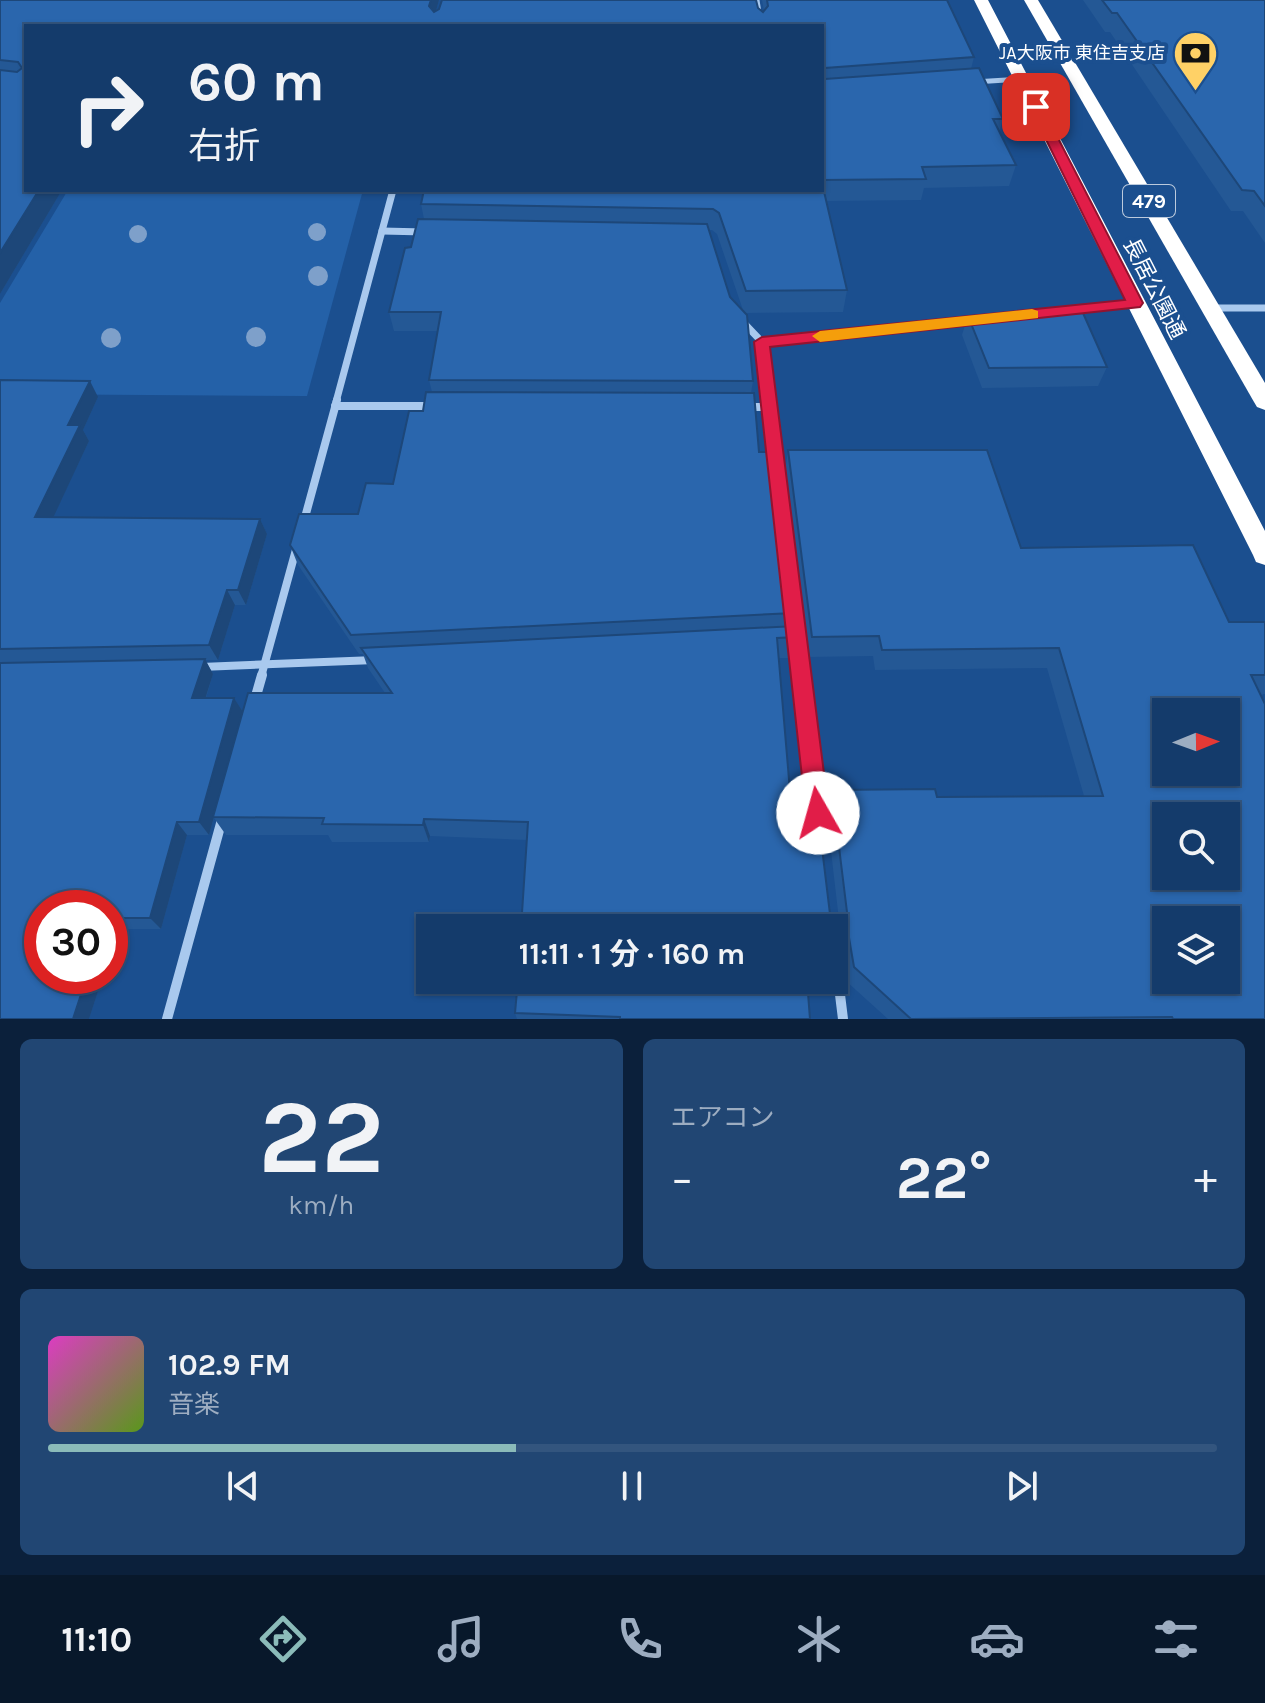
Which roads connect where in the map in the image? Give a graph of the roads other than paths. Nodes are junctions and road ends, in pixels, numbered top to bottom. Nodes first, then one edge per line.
1 (757, 0) edge
2 (981, 0) edge
3 (1031, 0) edge
4 (761, 24) edge
5 (1022, 79) junction
6 (959, 84) edge
7 (392, 192) edge
8 (382, 231) junction
9 (429, 232) edge
10 (1135, 303) junction
11 (1211, 308) junction
12 (1265, 308) edge
13 (735, 314) edge
14 (998, 318) edge
15 (983, 319) edge
16 (762, 342) junction
17 (1265, 402) edge
18 (335, 406) junction
19 (444, 406) edge
20 (738, 407) edge
21 (769, 407) junction
22 (1265, 555) edge
23 (789, 577) edge
24 (791, 593) edge
25 (797, 639) junction
26 (781, 640) edge
27 (390, 659) edge
28 (264, 666) junction
29 (187, 667) edge
30 (252, 712) edge
31 (226, 804) edge
32 (817, 807) edge
33 (840, 994) edge
34 (167, 1019) edge
35 (843, 1019) edge

1 - 4 street
2 - 5 highway, 長居公園通 / 479
3 - 11 highway, 長居公園通 / 479
5 - 6 street
5 - 10 highway, 長居公園通 / 479
7 - 8 street
8 - 9 street
8 - 18 street
10 - 14 street
10 - 22 highway, 長居公園通 / 479
11 - 12 street
11 - 17 highway, 長居公園通 / 479
13 - 16 street
15 - 16 street
16 - 21 street
18 - 19 street
18 - 28 street
20 - 21 street
21 - 23 street
24 - 25 street
25 - 26 street
25 - 32 street
27 - 28 street
28 - 29 street
28 - 30 street
31 - 34 street
33 - 35 street

